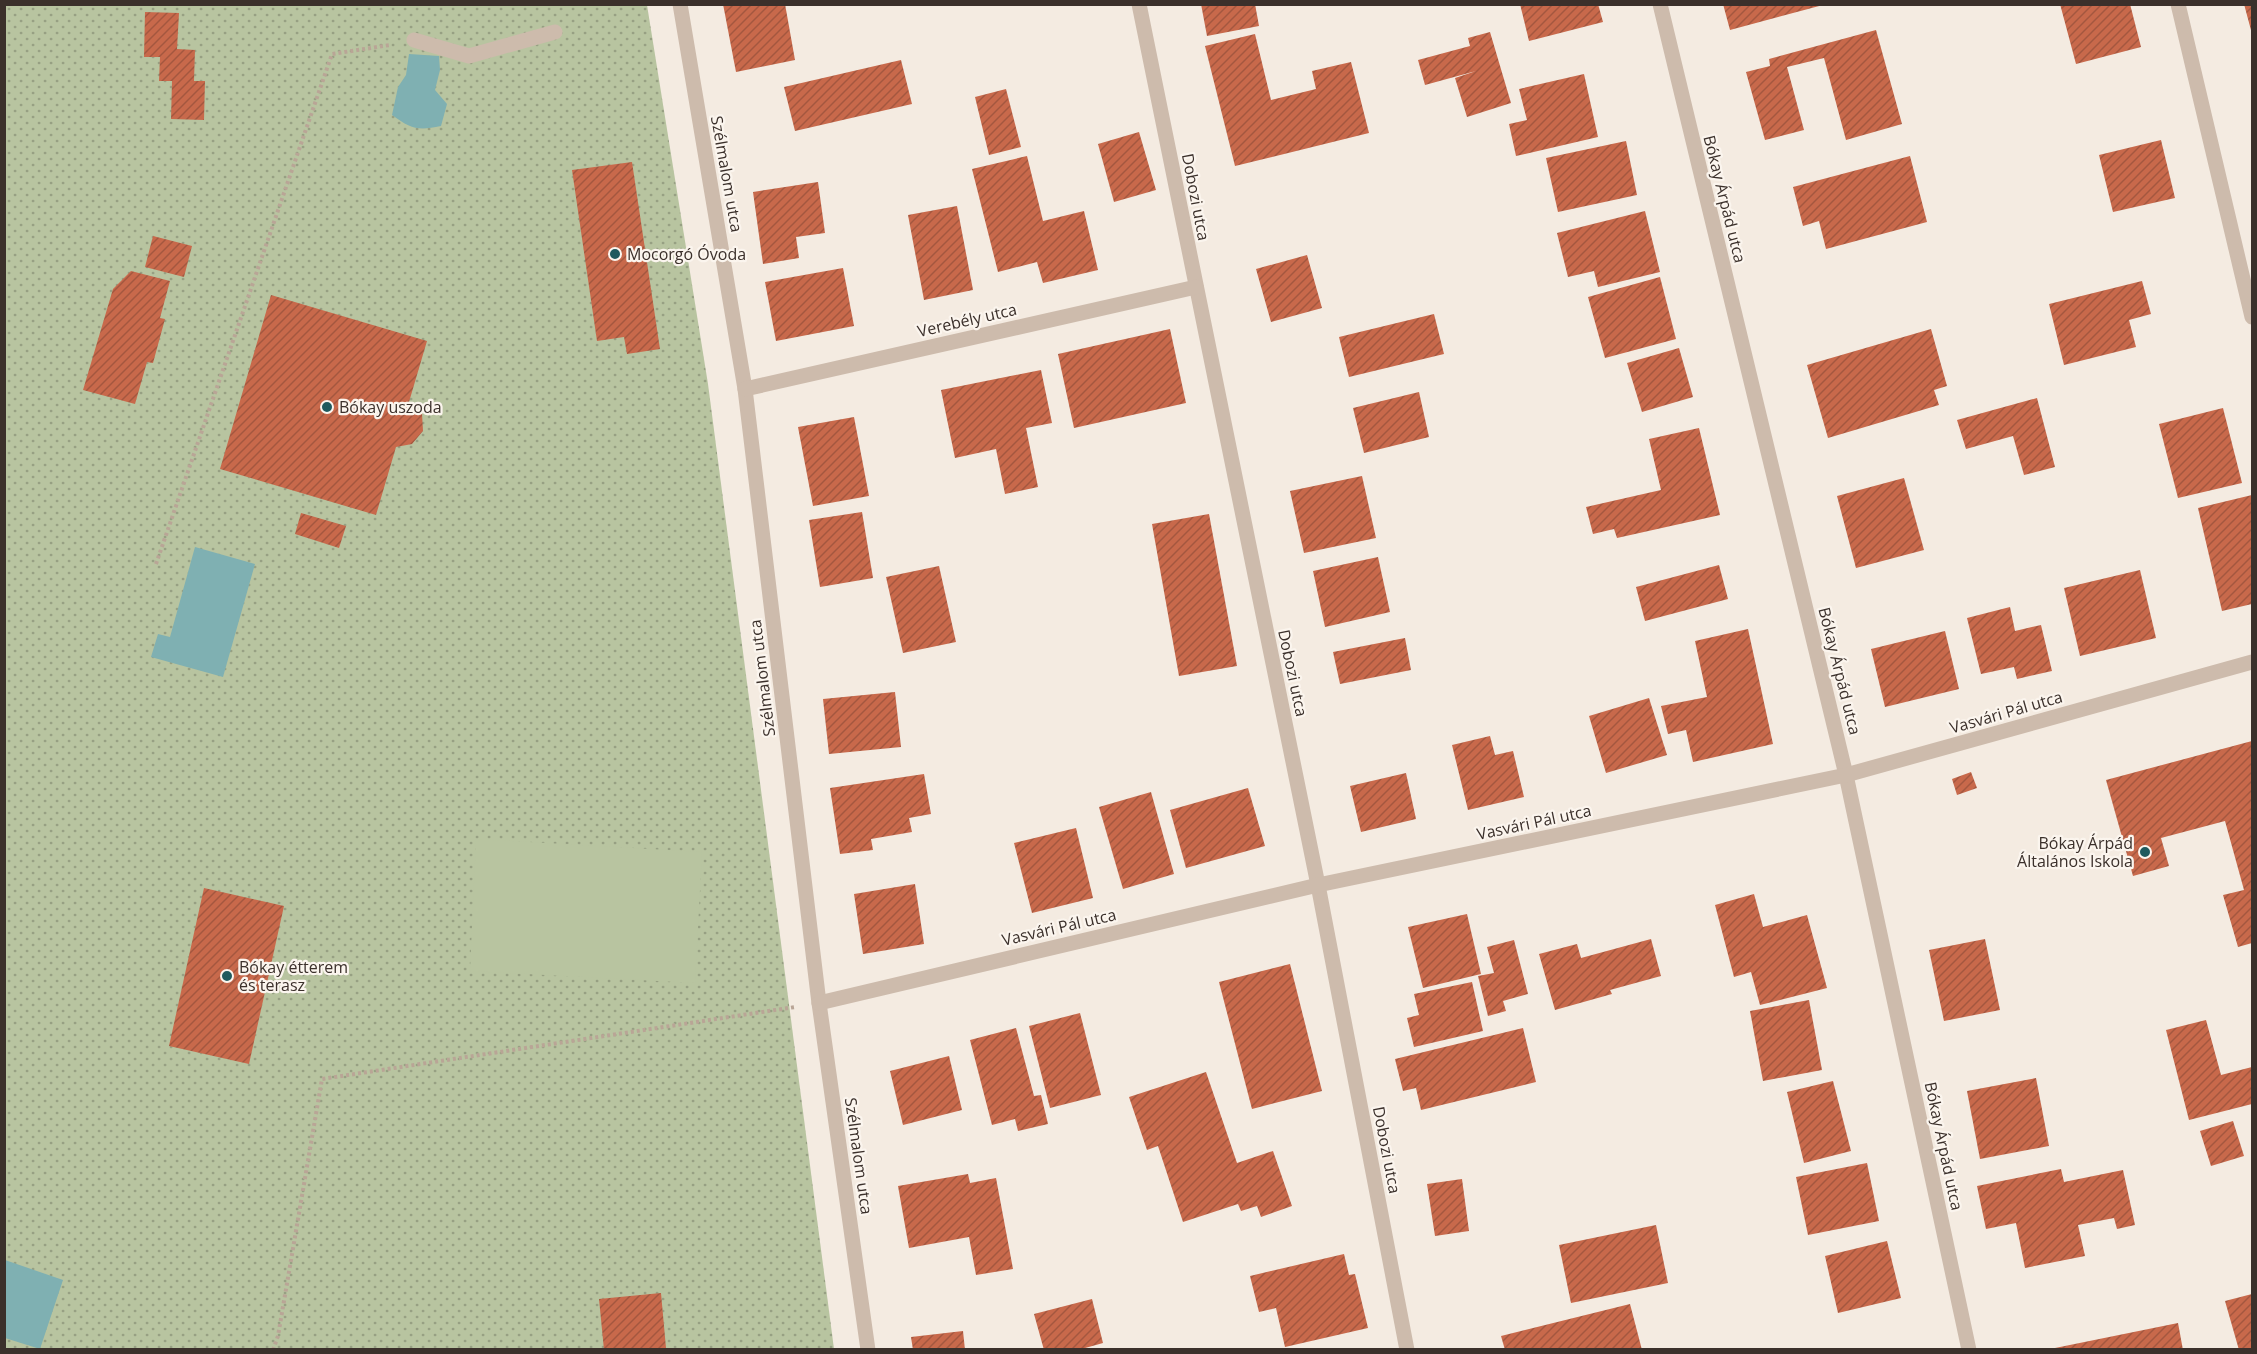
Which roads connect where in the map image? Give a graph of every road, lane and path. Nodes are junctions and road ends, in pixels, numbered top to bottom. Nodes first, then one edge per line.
1 (680, 4) edge
2 (1139, 4) edge
3 (1660, 4) edge
4 (2178, 4) edge
5 (555, 32) dead end
6 (414, 40) joint
7 (1196, 287) junction
8 (2253, 317) edge
9 (745, 388) junction
10 (156, 564) dead end
11 (2253, 662) edge
12 (1846, 775) junction
13 (1318, 885) junction
14 (819, 1003) junction
15 (273, 1350) edge
16 (868, 1350) edge
17 (1407, 1350) edge
18 (1969, 1350) edge

1 - 9 street, Szélmalom utca
2 - 7 street, Dobozi utca
3 - 12 street, Bókay Árpád utca
4 - 8 street
5 - 6 street
6 - 10 path
7 - 9 street, Verebély utca
7 - 13 street, Dobozi utca
9 - 14 street, Szélmalom utca
11 - 12 street, Vasvári Pál utca
12 - 13 street, Vasvári Pál utca
12 - 18 street, Bókay Árpád utca
13 - 14 street, Vasvári Pál utca
13 - 17 street, Dobozi utca
14 - 15 path
14 - 16 street, Szélmalom utca

